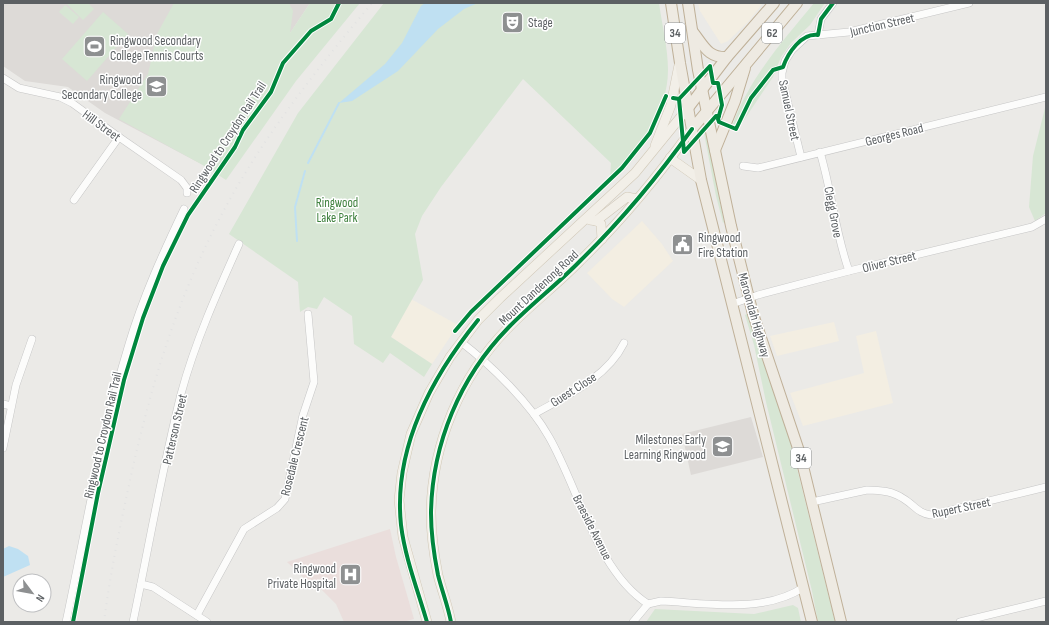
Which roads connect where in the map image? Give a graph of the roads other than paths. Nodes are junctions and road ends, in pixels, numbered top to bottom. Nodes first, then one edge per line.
1 (671, 3) edge
2 (688, 3) edge
3 (774, 3) edge
4 (797, 3) edge
5 (833, 3) edge
6 (969, 3) edge
7 (693, 32) junction
8 (818, 35) junction
9 (727, 57) junction
10 (746, 62) junction
11 (680, 63) junction
12 (3, 78) edge
13 (703, 89) junction
14 (1046, 97) edge
15 (688, 108) junction
16 (707, 111) junction
17 (692, 129) junction
18 (119, 138) junction
19 (715, 150) junction
20 (820, 152) junction
21 (651, 155) junction
22 (801, 157) junction
23 (670, 158) junction
24 (743, 166) dead end
25 (701, 180) junction
26 (187, 193) dead end
27 (637, 199) junction
28 (74, 200) dead end
29 (184, 210) dead end
30 (1046, 219) edge
31 (585, 220) junction
32 (596, 221) junction
33 (602, 239) junction
34 (239, 244) dead end
35 (849, 271) junction
36 (749, 298) junction
37 (732, 304) junction
38 (308, 314) dead end
39 (32, 339) dead end
40 (461, 342) junction
41 (624, 344) dead end
42 (482, 358) junction
43 (3, 404) edge
44 (11, 406) junction
45 (534, 414) junction
46 (3, 448) edge
47 (1046, 487) edge
48 (812, 502) junction
49 (141, 584) junction
50 (804, 587) junction
51 (1046, 601) edge
52 (648, 604) junction
53 (197, 615) junction
54 (66, 622) edge
55 (133, 622) edge
56 (207, 622) edge
57 (427, 622) edge
58 (451, 622) edge
59 (633, 622) edge
60 (812, 622) edge
61 (841, 622) edge
62 (960, 622) edge

1 - 11 highway, Maroondah Highway / 34
2 - 7 highway, Maroondah Highway / 34
3 - 9 highway, 62
4 - 10 highway, 62
5 - 8 street
6 - 8 street, Junction Street
7 - 9 highway
7 - 13 highway, Maroondah Highway / 34
8 - 22 street, Samuel Street
9 - 13 highway, 62
10 - 16 highway, 62
10 - 19 highway
11 - 15 highway, Maroondah Highway / 34
11 - 21 main road
12 - 18 street, Hill Street
13 - 15 highway, 62
13 - 16 highway, Maroondah Highway / 34
14 - 20 street, Georges Road
15 - 17 highway, Maroondah Highway / 34
15 - 21 main road, Mount Dandenong Road / 62
16 - 17 highway, 62
16 - 19 highway, Maroondah Highway / 34
17 - 23 main road, Mount Dandenong Road / 62
17 - 25 highway, Maroondah Highway / 34
18 - 26 street, Hill Street
18 - 28 street
19 - 36 highway, Maroondah Highway / 34
20 - 22 street, Georges Road
20 - 35 street, Clegg Grove
21 - 31 main road, Mount Dandenong Road / 62
22 - 24 street, Georges Road
23 - 25 main road
23 - 27 main road, Mount Dandenong Road / 62
25 - 37 highway, Maroondah Highway / 34
27 - 32 main road
27 - 33 main road, Mount Dandenong Road / 62
29 - 54 street
30 - 35 street, Oliver Street
31 - 32 main road
31 - 40 main road, Mount Dandenong Road / 62
32 - 33 main road
33 - 42 main road, Mount Dandenong Road / 62
34 - 49 street, Patterson Street
35 - 36 street, Oliver Street
36 - 37 street, Oliver Street
36 - 48 highway, Maroondah Highway / 34
37 - 50 highway, Maroondah Highway / 34
38 - 53 street, Rosedale Crescent
39 - 44 street
40 - 42 street, Braeside Avenue
40 - 57 main road, Mount Dandenong Road / 62
41 - 45 street, Guest Close
42 - 45 street, Braeside Avenue
42 - 58 main road, Mount Dandenong Road / 62
43 - 44 street
44 - 46 street
45 - 52 street, Braeside Avenue
47 - 48 street, Rupert Street
48 - 61 highway, Maroondah Highway / 34
49 - 53 street
49 - 55 street, Patterson Street
50 - 52 street
50 - 60 highway, Maroondah Highway / 34
51 - 62 street
52 - 59 street
53 - 56 street

